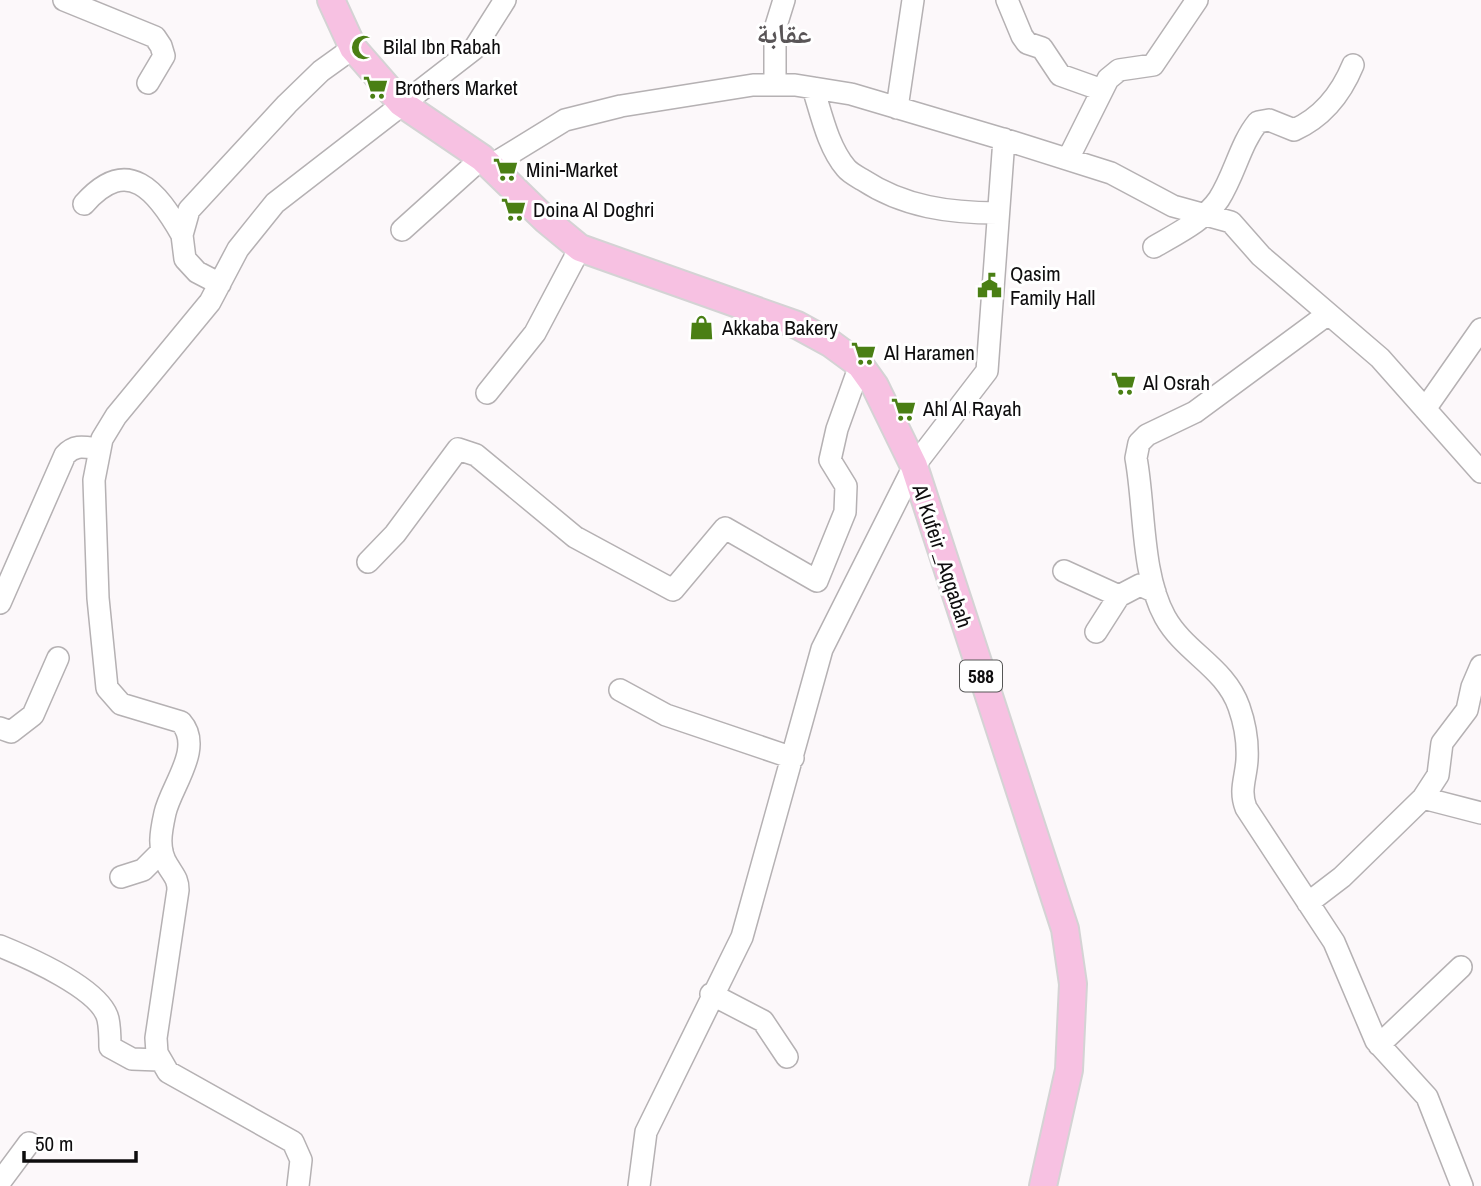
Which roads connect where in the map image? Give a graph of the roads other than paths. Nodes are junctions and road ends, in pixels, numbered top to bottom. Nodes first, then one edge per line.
1 (64, 0) edge
2 (331, 0) edge
3 (506, 0) edge
4 (784, 0) edge
5 (913, 0) edge
6 (1007, 0) edge
7 (1197, 0) edge
8 (353, 48) junction
9 (1353, 65) dead end
10 (148, 83) dead end
11 (775, 85) junction
12 (813, 88) junction
13 (1102, 90) junction
14 (401, 103) junction
15 (897, 108) junction
16 (1004, 139) junction
17 (1068, 159) junction
18 (486, 162) junction
19 (84, 204) dead end
20 (998, 213) junction
21 (1206, 213) junction
22 (402, 230) dead end
23 (182, 235) junction
24 (1154, 247) dead end
25 (580, 248) junction
26 (220, 284) junction
27 (1328, 314) junction
28 (1481, 329) edge
29 (860, 365) junction
30 (487, 393) dead end
31 (1425, 409) junction
32 (99, 449) junction
33 (914, 466) junction
34 (1481, 472) edge
35 (368, 562) dead end
36 (1064, 571) dead end
37 (1155, 592) junction
38 (1, 594) edge
39 (1119, 596) junction
40 (1096, 632) dead end
41 (58, 658) dead end
42 (1481, 666) edge
43 (620, 690) dead end
44 (0, 728) edge
45 (793, 758) junction
46 (1423, 798) junction
47 (1481, 813) edge
48 (162, 851) junction
49 (121, 877) dead end
50 (1308, 903) junction
51 (0, 946) edge
52 (1461, 967) dead end
53 (711, 994) junction
54 (1379, 1045) junction
55 (787, 1057) dead end
56 (159, 1060) junction
57 (29, 1143) dead end
58 (0, 1182) edge
59 (298, 1186) edge
60 (639, 1186) edge
61 (1043, 1186) edge
62 (1462, 1186) edge

1 - 10 street
2 - 8 main road, 588
3 - 14 street
4 - 11 street
5 - 15 street
6 - 13 street
7 - 13 street
8 - 14 main road, 588
8 - 23 street
9 - 21 street
11 - 12 street
11 - 18 street
12 - 15 street
12 - 20 street
13 - 17 street
14 - 18 main road, 588
14 - 26 street
15 - 16 street
16 - 17 street
16 - 20 street
17 - 21 street
18 - 22 street
18 - 25 main road, 588
19 - 23 street
20 - 33 street
21 - 24 street
21 - 27 street
23 - 26 street
25 - 29 main road, Al Kufeir _Aqqabah / 588
25 - 30 street
26 - 32 street
27 - 31 street
27 - 37 street
28 - 31 street
29 - 33 main road, Al Kufeir _Aqqabah / 588
29 - 35 street
31 - 34 street
32 - 38 street
32 - 48 street
33 - 45 street
33 - 61 main road, Al Kufeir _Aqqabah / 588
36 - 39 street
37 - 39 street
37 - 50 street
39 - 40 street
41 - 44 street
42 - 46 street
43 - 45 street
45 - 53 street
46 - 47 street
46 - 50 street
48 - 49 street
48 - 56 street
50 - 54 street
51 - 56 street
52 - 54 street
53 - 55 street
53 - 60 street
54 - 62 street
56 - 59 street
57 - 58 street

